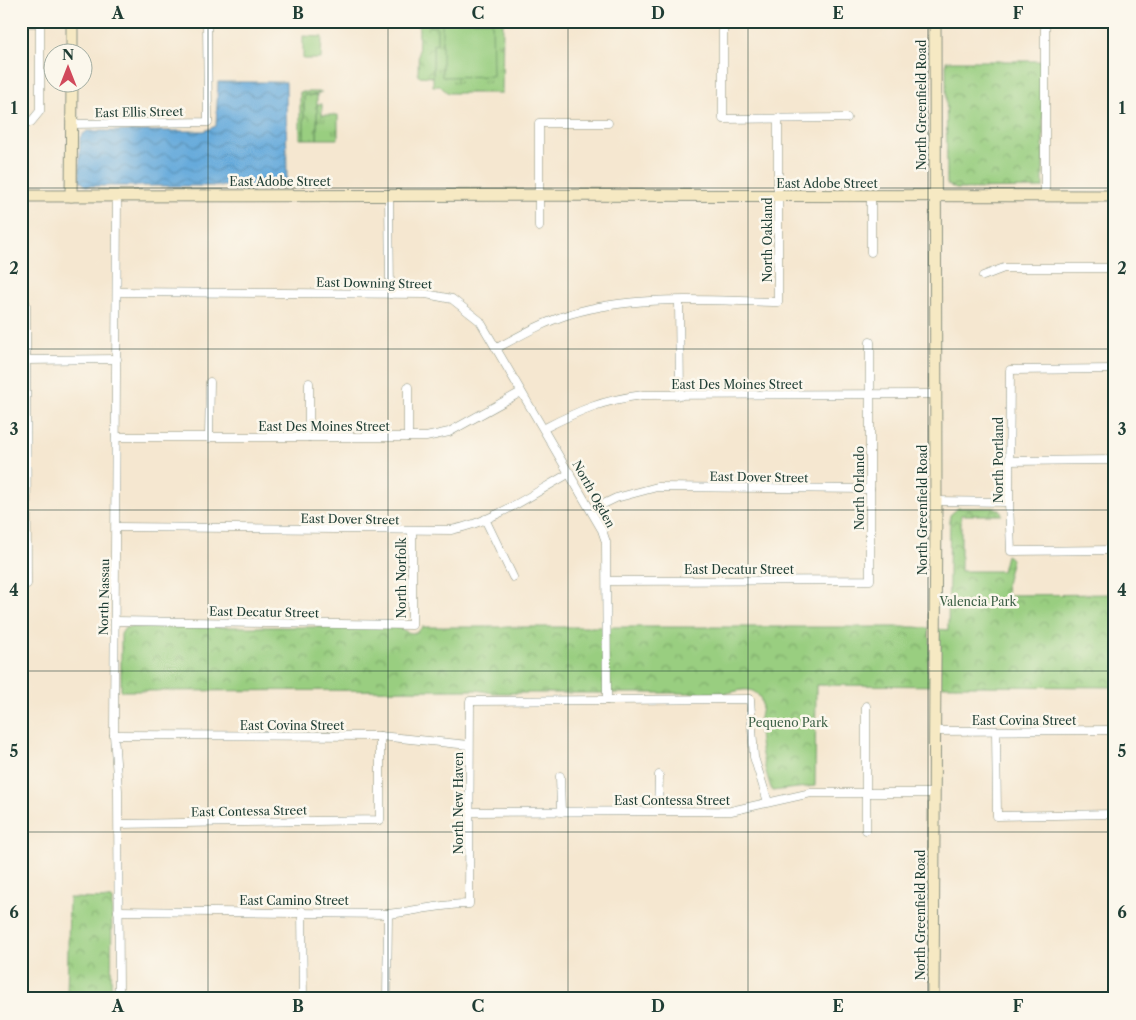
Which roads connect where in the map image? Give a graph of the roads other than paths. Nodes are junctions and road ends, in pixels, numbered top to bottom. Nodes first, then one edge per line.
1 (134, 21) edge
2 (207, 21) edge
3 (723, 21) edge
4 (935, 21) edge
5 (1045, 21) edge
6 (40, 22) edge
7 (72, 22) edge
8 (21, 23) edge
9 (72, 42) edge
10 (72, 92) edge
11 (778, 118) junction
12 (848, 118) dead end
13 (21, 122) edge
14 (608, 123) dead end
15 (72, 124) junction
16 (389, 194) junction
17 (21, 196) edge
18 (71, 196) junction
19 (116, 196) junction
20 (540, 196) junction
21 (778, 196) junction
22 (935, 196) junction
23 (1045, 196) junction
24 (1115, 196) edge
25 (870, 197) junction
26 (539, 227) dead end
27 (871, 252) dead end
28 (1115, 268) edge
29 (983, 276) dead end
30 (21, 291) edge
31 (116, 292) junction
32 (390, 294) junction
33 (679, 301) junction
34 (24, 323) edge
35 (870, 342) dead end
36 (497, 348) junction
37 (116, 359) junction
38 (27, 360) junction
39 (1115, 369) edge
40 (210, 382) dead end
41 (309, 383) dead end
42 (408, 387) dead end
43 (520, 392) junction
44 (935, 394) junction
45 (870, 395) junction
46 (680, 396) junction
47 (24, 409) edge
48 (544, 428) junction
49 (116, 437) junction
50 (309, 437) junction
51 (209, 438) junction
52 (408, 438) junction
53 (1115, 460) edge
54 (1010, 461) junction
55 (570, 473) junction
56 (870, 489) junction
57 (24, 492) edge
58 (936, 501) junction
59 (1009, 502) junction
60 (591, 510) junction
61 (486, 519) junction
62 (117, 527) junction
63 (412, 530) junction
64 (1115, 550) edge
65 (513, 578) dead end
66 (870, 580) joint
67 (608, 581) junction
68 (24, 584) edge
69 (114, 621) junction
70 (412, 625) joint
71 (607, 700) junction
72 (866, 706) dead end
73 (1115, 730) edge
74 (934, 731) junction
75 (996, 731) junction
76 (114, 735) junction
77 (380, 736) junction
78 (469, 745) junction
79 (659, 775) dead end
80 (560, 776) dead end
81 (866, 793) junction
82 (934, 793) junction
83 (768, 802) junction
84 (658, 811) junction
85 (469, 812) junction
86 (561, 812) junction
87 (1115, 814) edge
88 (119, 824) junction
89 (866, 830) dead end
90 (469, 904) joint
91 (118, 911) junction
92 (302, 911) junction
93 (388, 914) junction
94 (490, 998) edge
95 (119, 999) edge
96 (303, 999) edge
97 (387, 999) edge
98 (433, 999) edge
99 (933, 999) edge

1 - 7 street
2 - 15 street, East Ellis Street
3 - 11 street
4 - 22 street, North Greenfield Road
5 - 23 street
6 - 8 street
6 - 13 street
7 - 9 street
10 - 15 street
11 - 12 street
11 - 21 street, North Oakland
14 - 20 street
15 - 18 street
16 - 19 street, East Adobe Street
16 - 20 street, East Adobe Street
16 - 32 street
17 - 18 street, East Adobe Street
18 - 19 street, East Adobe Street
19 - 31 street, North Nassau
20 - 21 street, East Adobe Street
20 - 26 street
21 - 25 street, East Adobe Street
21 - 33 street, North Oakland
22 - 23 street, East Adobe Street
22 - 25 street, East Adobe Street
22 - 44 street, North Greenfield Road
23 - 24 street, East Adobe Street
25 - 27 street
28 - 29 street
30 - 34 street
31 - 32 street, East Downing Street
31 - 37 street, North Nassau
32 - 36 street, East Downing Street
33 - 36 street
33 - 46 street
34 - 38 street
35 - 45 street, North Orlando
36 - 43 street, North Ogden
37 - 38 street
37 - 49 street, North Nassau
38 - 47 street
39 - 54 street, North Portland
40 - 51 street
41 - 50 street
42 - 52 street
43 - 48 street, North Ogden
43 - 52 street, East Des Moines Street
44 - 45 street, East Des Moines Street
44 - 58 street, North Greenfield Road
45 - 46 street, East Des Moines Street
45 - 56 street, North Orlando
46 - 48 street, East Des Moines Street
47 - 57 street
48 - 55 street, North Ogden
49 - 51 street, East Des Moines Street
49 - 62 street, North Nassau
50 - 51 street, East Des Moines Street
50 - 52 street, East Des Moines Street
53 - 54 street
54 - 59 street, North Portland
55 - 60 street, North Ogden
55 - 61 street, East Dover Street
56 - 60 street, East Dover Street
56 - 66 street, North Orlando
57 - 68 street
58 - 59 street
58 - 74 street, North Greenfield Road
59 - 64 street, North Portland
60 - 67 street, North Ogden
61 - 63 street, East Dover Street
61 - 65 street
62 - 63 street, East Dover Street
62 - 69 street, North Nassau
63 - 70 street, North Norfolk
66 - 67 street, East Decatur Street
67 - 71 street, North Ogden
69 - 70 street, East Decatur Street
69 - 76 street, North Nassau
71 - 78 street, North New Haven
71 - 83 street
72 - 81 street
73 - 75 street, East Covina Street
74 - 75 street, East Covina Street
74 - 82 street, North Greenfield Road
75 - 87 street
76 - 77 street, East Covina Street
76 - 88 street, North Nassau
77 - 78 street, East Covina Street
77 - 88 street, East Contessa Street
78 - 85 street, North New Haven
79 - 84 street
80 - 86 street
81 - 82 street, East Contessa Street
81 - 83 street, East Contessa Street
81 - 89 street
82 - 99 street, North Greenfield Road
83 - 84 street, East Contessa Street
84 - 86 street, East Contessa Street
85 - 86 street, East Contessa Street
85 - 90 street, North New Haven
88 - 91 street, North Nassau
90 - 93 street, East Camino Street
91 - 92 street, East Camino Street
91 - 95 street, North Nassau
92 - 93 street, East Camino Street
92 - 96 street
93 - 97 street
94 - 98 street

